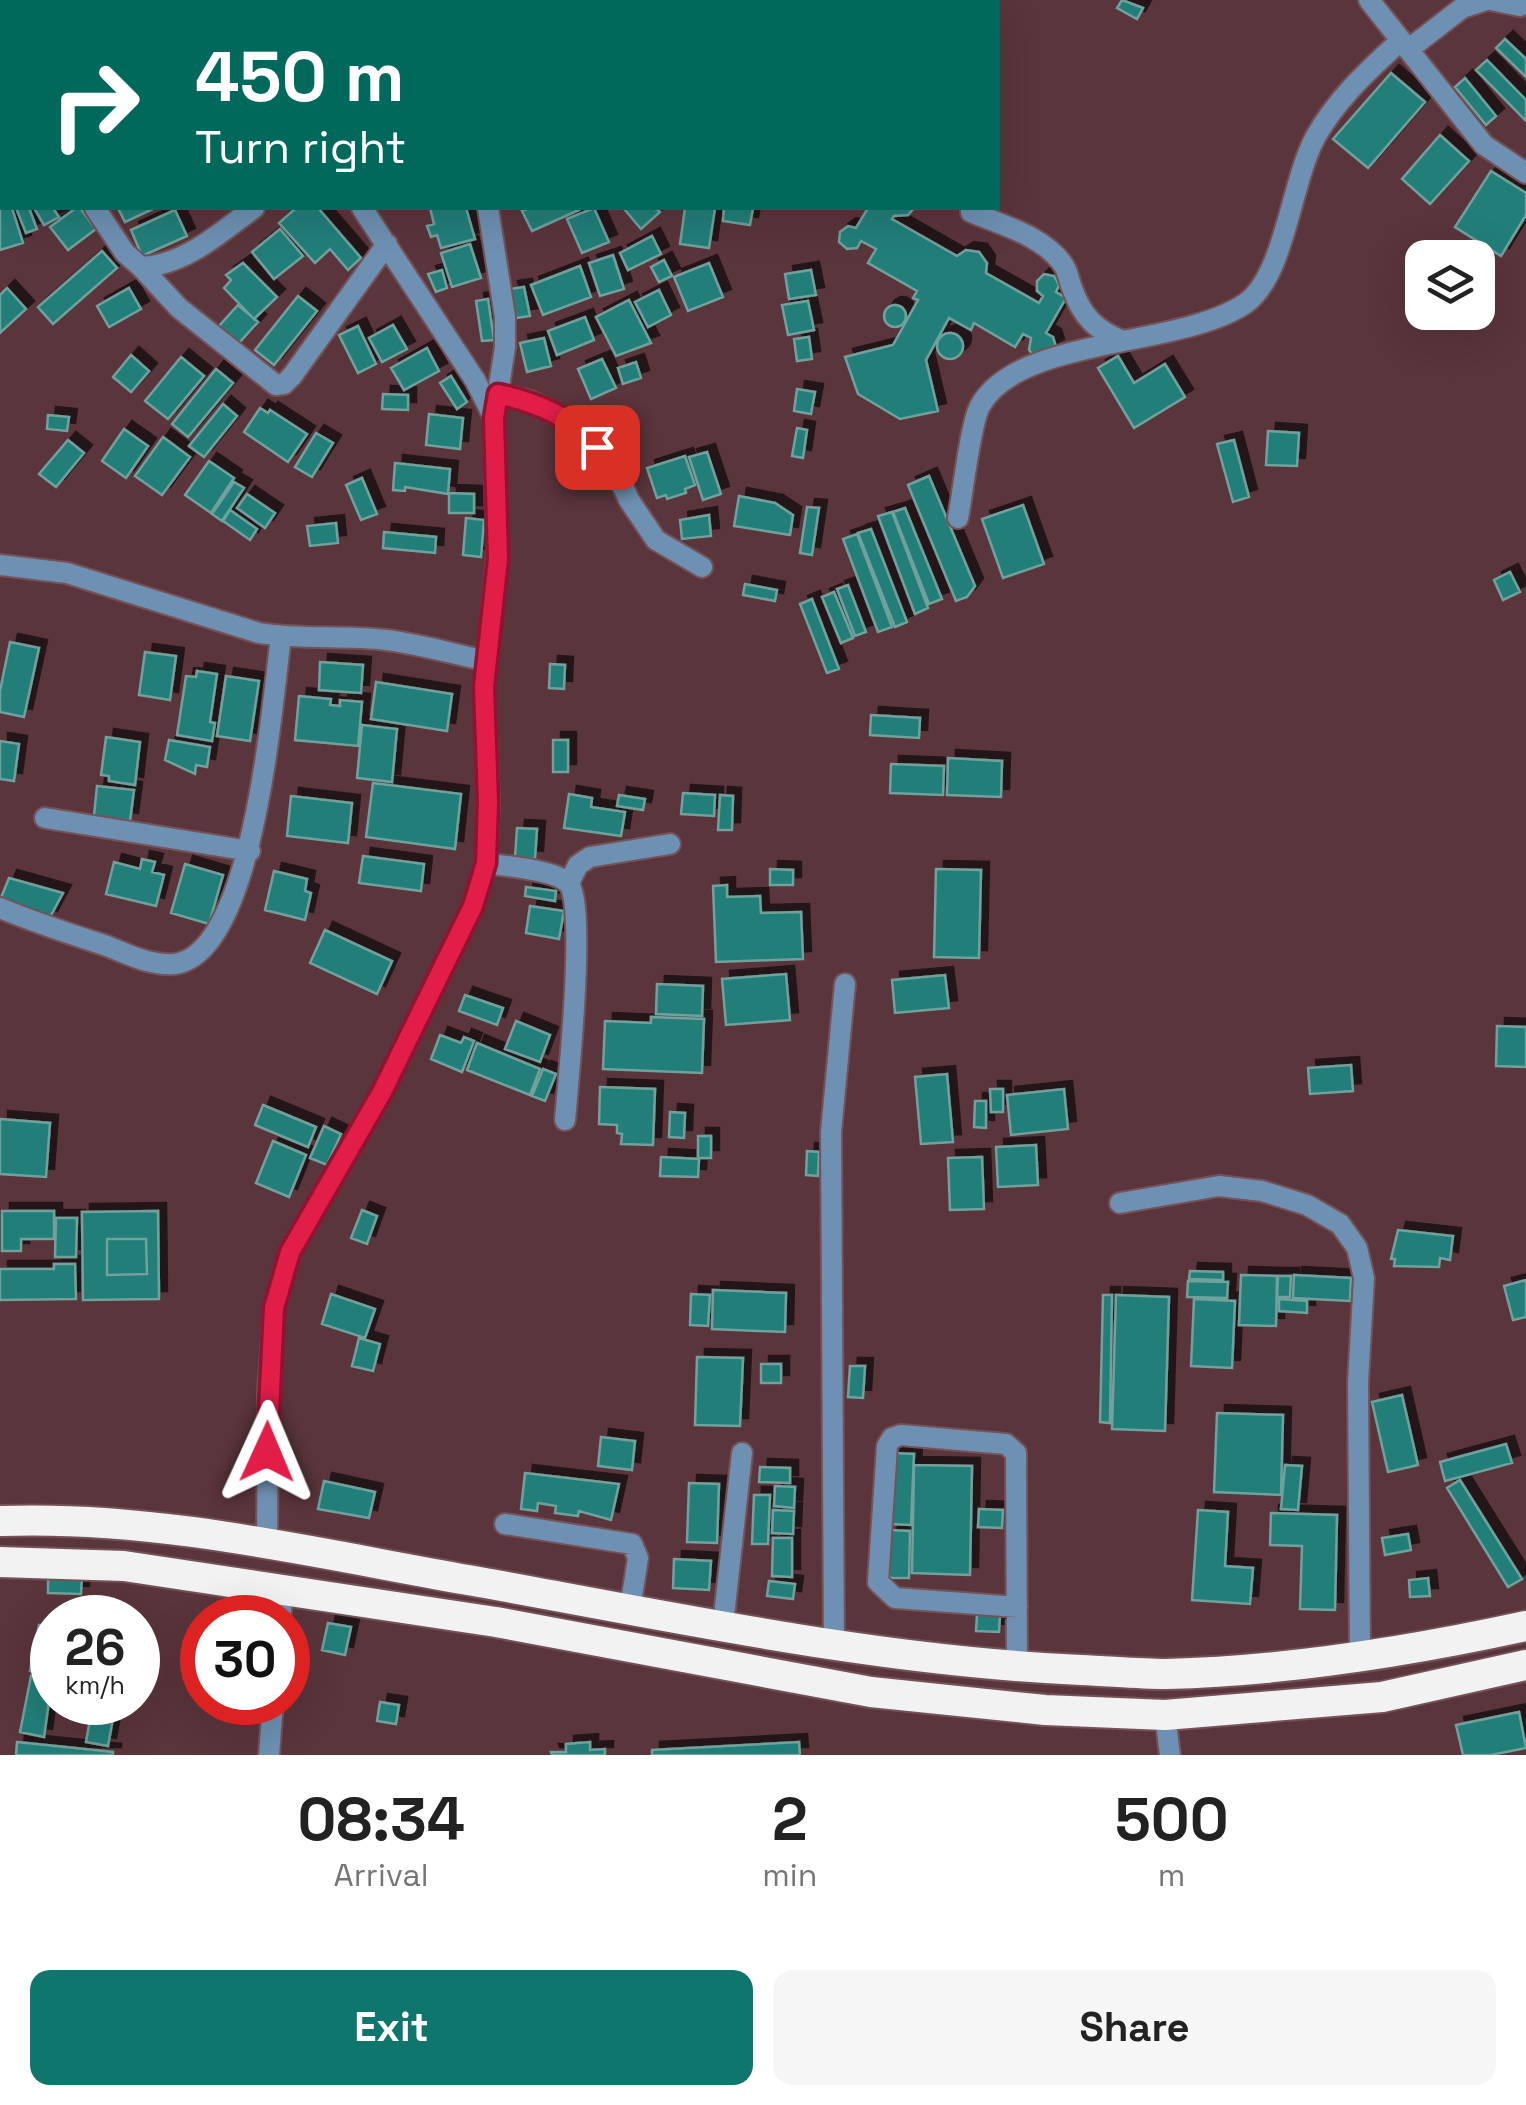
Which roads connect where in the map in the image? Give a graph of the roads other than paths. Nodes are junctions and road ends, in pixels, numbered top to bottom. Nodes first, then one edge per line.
1 (1488, 0) edge
2 (1378, 4) edge
3 (1520, 6) edge
4 (1405, 44) junction
5 (1526, 173) edge
6 (96, 210) edge
7 (251, 210) edge
8 (363, 210) edge
9 (488, 210) edge
10 (971, 212) dead end
11 (387, 244) junction
12 (141, 267) junction
13 (1123, 341) junction
14 (498, 394) junction
15 (494, 418) junction
16 (958, 518) dead end
17 (0, 565) edge
18 (702, 567) dead end
19 (282, 637) junction
20 (487, 661) junction
21 (45, 818) dead end
22 (670, 844) dead end
23 (250, 851) junction
24 (486, 863) junction
25 (569, 883) junction
26 (0, 908) edge
27 (846, 984) dead end
28 (565, 1120) dead end
29 (1120, 1204) dead end
30 (742, 1454) dead end
31 (0, 1520) edge
32 (505, 1524) dead end
33 (268, 1545) junction
34 (0, 1562) edge
35 (248, 1595) edge
36 (310, 1605) edge
37 (1017, 1608) junction
38 (630, 1609) junction
39 (723, 1626) junction
40 (1526, 1626) edge
41 (834, 1645) junction
42 (1414, 1650) junction
43 (1360, 1659) junction
44 (1526, 1665) edge
45 (1017, 1666) junction
46 (1423, 1690) junction
47 (1165, 1715) junction
48 (271, 1725) edge
49 (268, 1755) edge
50 (1170, 1755) edge

1 - 3 street
1 - 4 street
2 - 4 street
4 - 5 street
4 - 13 street
6 - 12 street
7 - 12 street
8 - 11 street
9 - 14 street
10 - 13 street
11 - 12 street
11 - 15 street
13 - 16 street
14 - 15 street
14 - 18 street
15 - 20 street
17 - 19 street
19 - 20 street
19 - 23 street
20 - 24 street
21 - 23 street
22 - 25 street
23 - 26 street
24 - 25 street
24 - 33 street
25 - 28 street
27 - 41 street
29 - 43 street
30 - 39 street
31 - 33 highway
32 - 38 street
33 - 38 highway
34 - 35 highway
36 - 47 highway
37 - 37 street
37 - 45 street
38 - 39 highway
39 - 41 highway
40 - 42 highway
41 - 45 highway
42 - 43 highway
42 - 46 highway
43 - 45 highway
44 - 46 highway
46 - 47 highway
47 - 50 street
48 - 49 street

